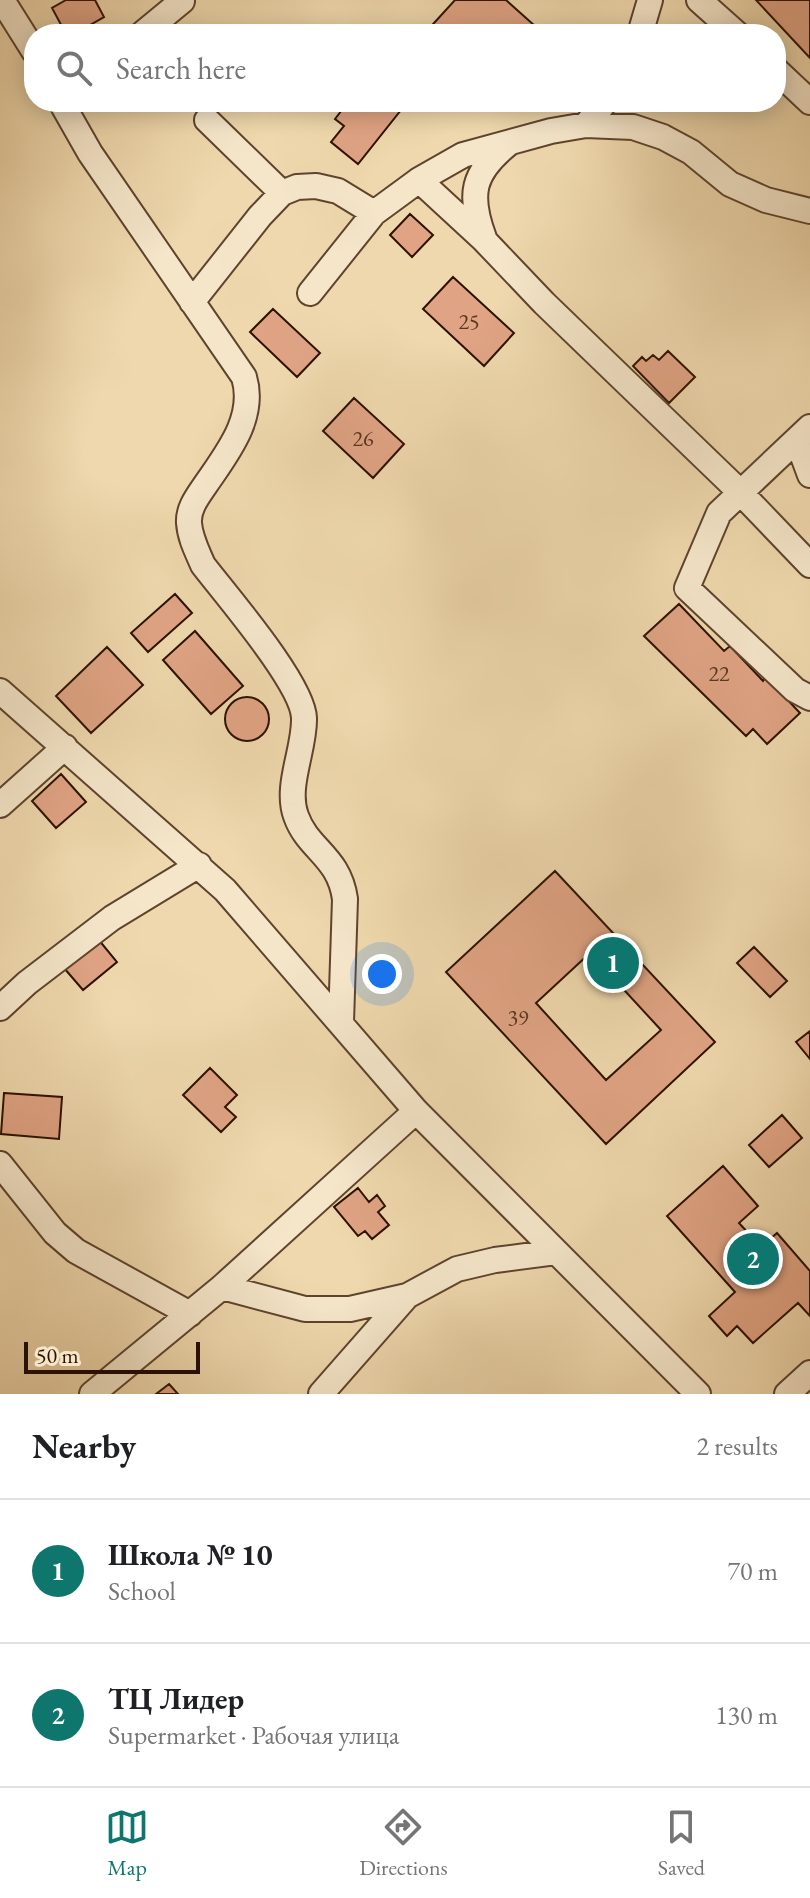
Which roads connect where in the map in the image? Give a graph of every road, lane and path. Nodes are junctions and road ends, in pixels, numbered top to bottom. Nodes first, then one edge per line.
1 (2, 0) edge
2 (650, 0) edge
3 (699, 0) edge
4 (182, 1) edge
5 (154, 24) edge
6 (643, 24) edge
7 (726, 24) edge
8 (24, 35) edge
9 (786, 79) edge
10 (810, 102) edge
11 (67, 112) edge
12 (597, 112) edge
13 (207, 120) dead end
14 (586, 125) junction
15 (513, 140) junction
16 (419, 180) junction
17 (282, 193) junction
18 (810, 211) edge
19 (374, 213) junction
20 (484, 240) junction
21 (310, 293) dead end
22 (192, 302) junction
23 (804, 434) edge
24 (810, 475) edge
25 (740, 492) junction
26 (810, 565) edge
27 (0, 691) edge
28 (810, 698) edge
29 (65, 747) junction
30 (0, 805) edge
31 (199, 865) junction
32 (0, 1008) edge
33 (341, 1022) junction
34 (416, 1111) junction
35 (0, 1164) edge
36 (556, 1252) junction
37 (222, 1287) junction
38 (407, 1296) junction
39 (190, 1314) junction
40 (810, 1373) edge
41 (92, 1394) edge
42 (321, 1394) edge
43 (698, 1394) edge
44 (787, 1394) edge

1 - 8 street
2 - 6 street
3 - 7 street
4 - 5 street
9 - 10 street
11 - 22 street
12 - 14 street
13 - 17 street
14 - 15 street
14 - 18 street
15 - 16 street
15 - 20 street
16 - 19 street
16 - 20 street
17 - 19 street
17 - 22 street
19 - 21 street
20 - 25 street
22 - 33 street
23 - 24 street
23 - 25 street
25 - 26 street
25 - 28 street
27 - 29 street
29 - 30 street
29 - 31 street
31 - 32 street
31 - 33 street
33 - 34 street
34 - 36 street
34 - 37 street
35 - 39 street
36 - 38 street
36 - 43 street
37 - 38 street
37 - 39 street
38 - 42 street
39 - 41 street
40 - 44 street

